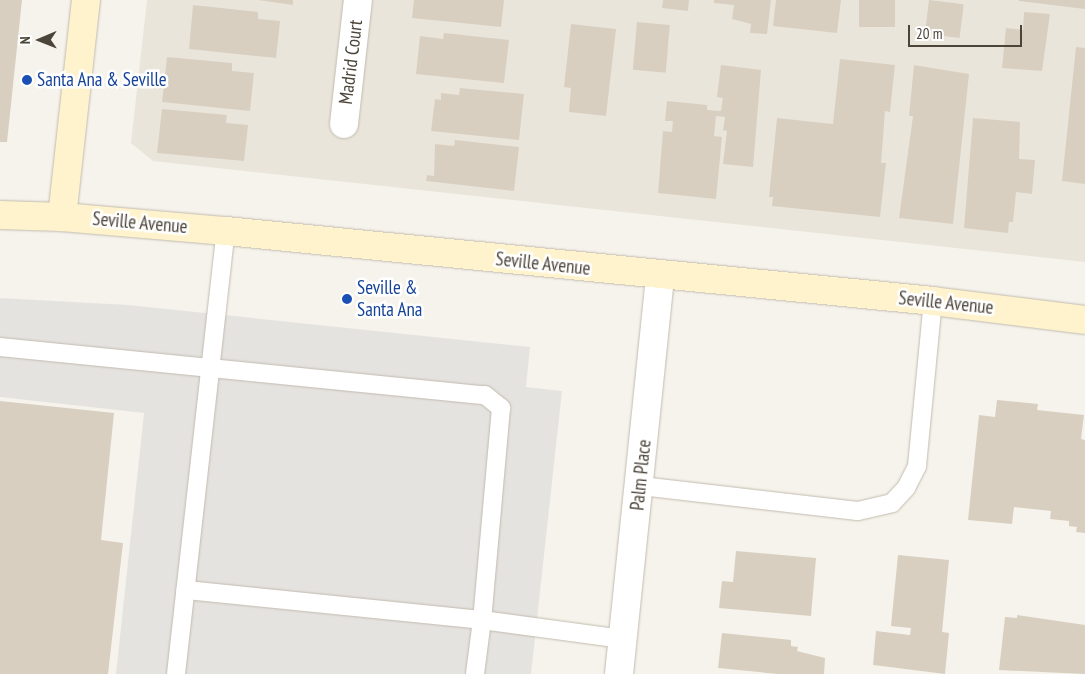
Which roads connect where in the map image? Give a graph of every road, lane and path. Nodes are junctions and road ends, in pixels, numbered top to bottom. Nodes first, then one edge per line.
1 (86, 0) edge
2 (358, 0) edge
3 (344, 124) dead end
4 (0, 215) edge
5 (62, 217) junction
6 (226, 231) junction
7 (660, 276) junction
8 (934, 301) junction
9 (1085, 320) edge
10 (0, 347) edge
11 (211, 366) junction
12 (641, 486) junction
13 (186, 590) junction
14 (482, 620) junction
15 (623, 638) junction
16 (176, 674) edge
17 (475, 674) edge
18 (619, 674) edge

1 - 5 street
2 - 3 street, Madrid Court
4 - 5 street, Seville Avenue
5 - 6 street, Seville Avenue
6 - 7 street, Seville Avenue
6 - 11 lane
7 - 8 street, Seville Avenue
7 - 12 street, Palm Place
8 - 9 street, Seville Avenue
8 - 12 lane
10 - 11 lane
11 - 13 lane
11 - 14 lane
12 - 15 street, Palm Place
13 - 14 lane
13 - 16 lane
14 - 15 lane
14 - 17 lane
15 - 18 street, Palm Place

